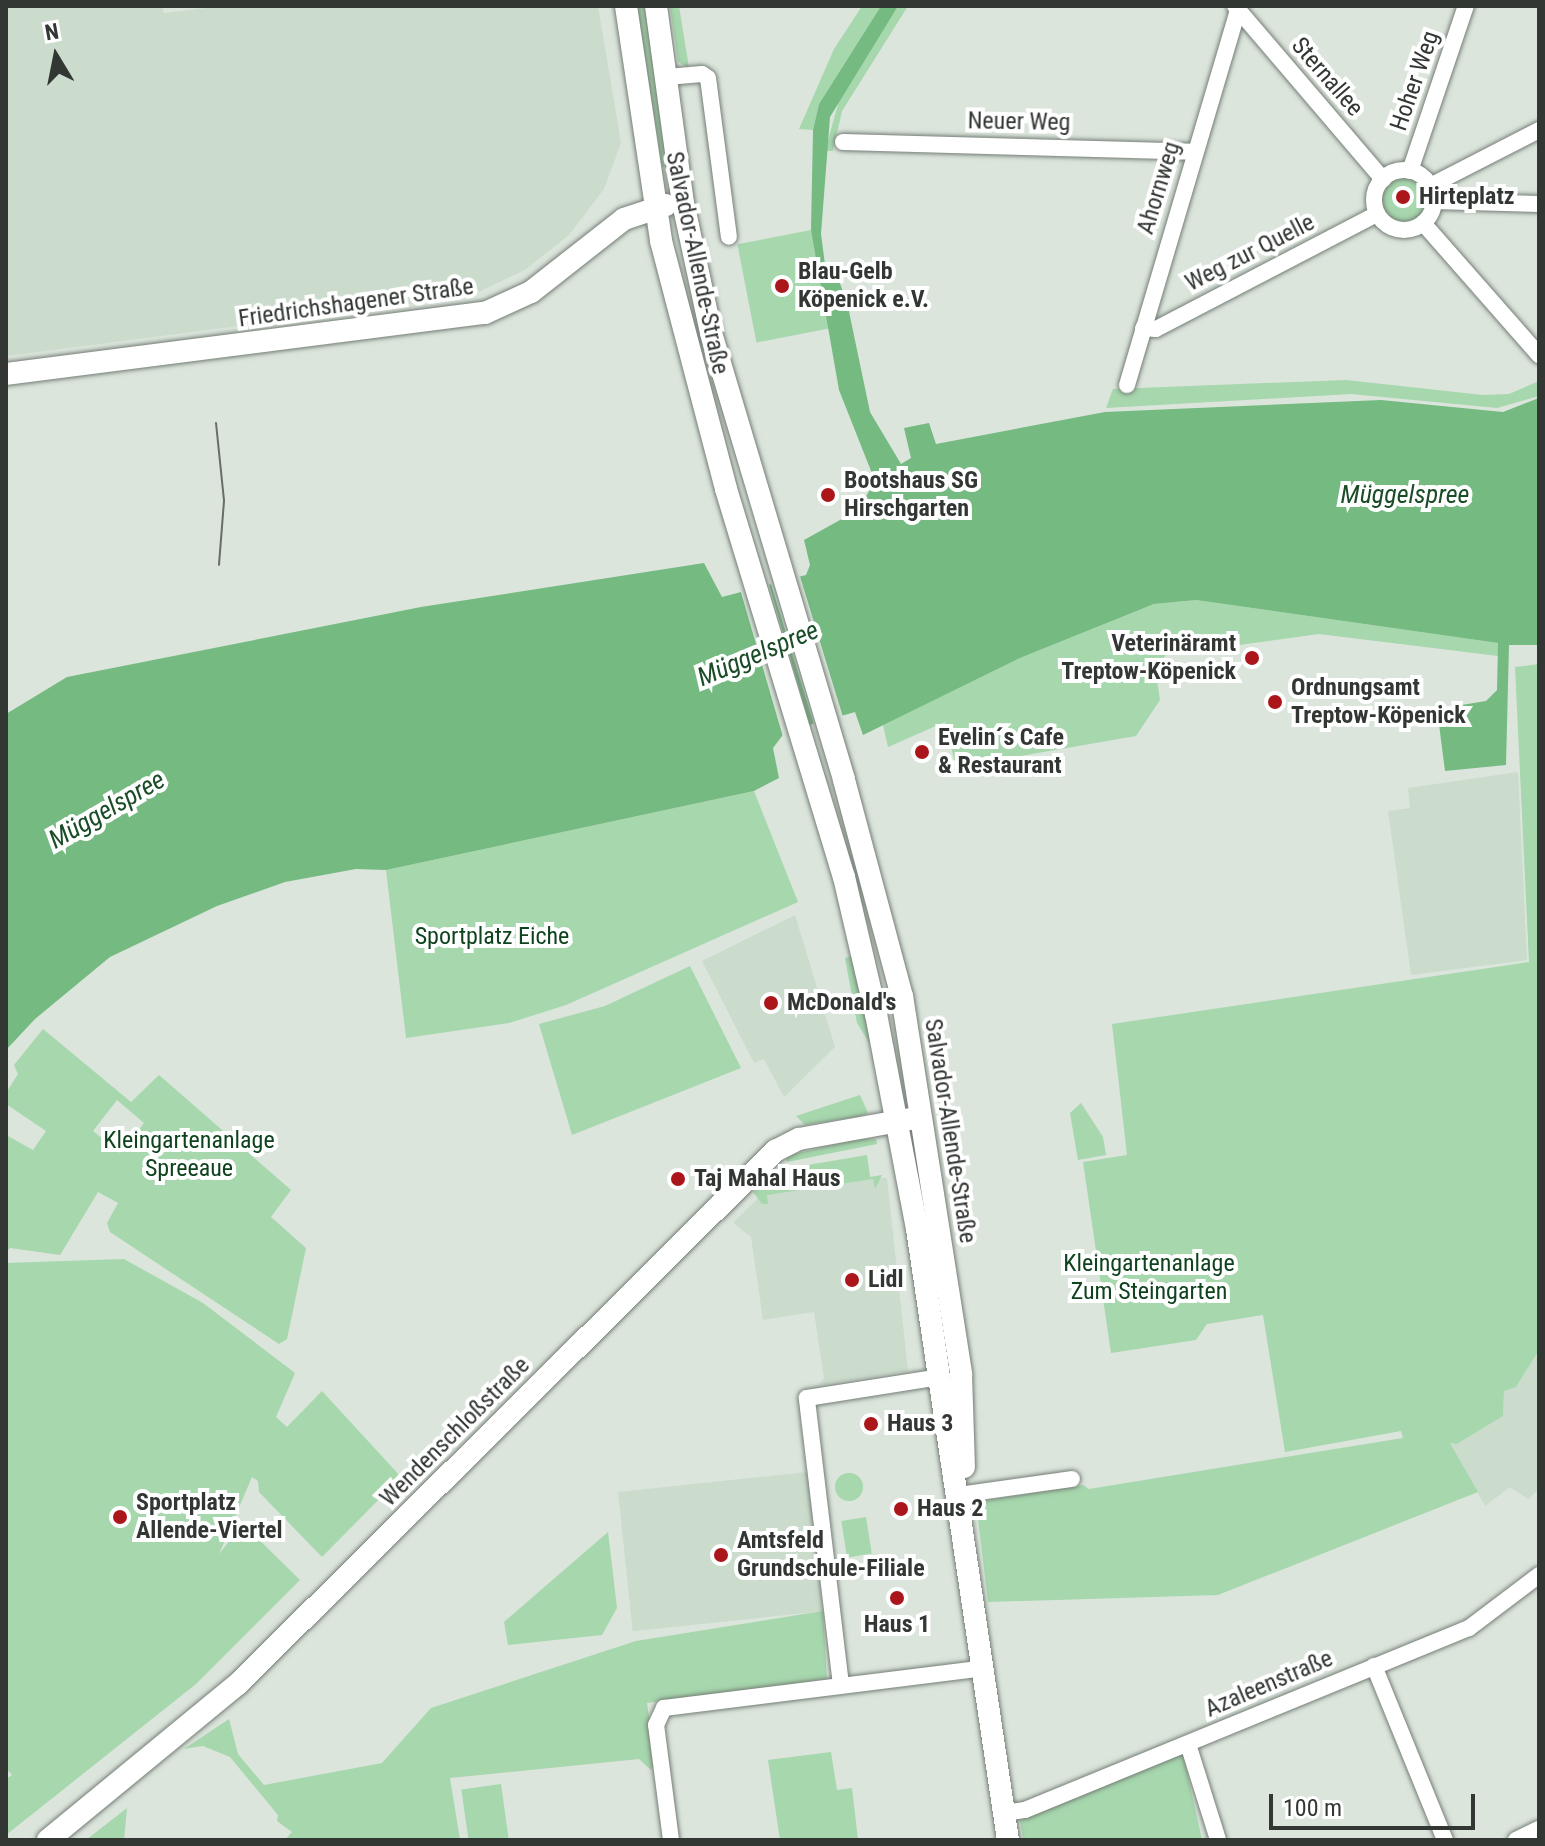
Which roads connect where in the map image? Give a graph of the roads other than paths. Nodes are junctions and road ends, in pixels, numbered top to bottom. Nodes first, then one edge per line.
1 (626, 6) edge
2 (656, 6) edge
3 (1466, 6) edge
4 (1237, 7) edge
5 (667, 77) junction
6 (1539, 130) edge
7 (843, 142) dead end
8 (1195, 152) junction
9 (1410, 171) junction
10 (1383, 179) junction
11 (1432, 194) junction
12 (683, 203) junction
13 (1539, 204) edge
14 (653, 208) junction
15 (1377, 214) junction
16 (1423, 223) junction
17 (729, 237) dead end
18 (1143, 328) junction
19 (1539, 355) edge
20 (6, 374) edge
21 (1127, 385) dead end
22 (922, 1116) junction
23 (897, 1121) junction
24 (939, 1377) junction
25 (1072, 1479) dead end
26 (958, 1495) junction
27 (1539, 1575) edge
28 (1374, 1666) junction
29 (983, 1668) junction
30 (841, 1685) junction
31 (1188, 1744) junction
32 (1005, 1813) junction
33 (1539, 1829) edge
34 (48, 1840) edge
35 (671, 1840) edge
36 (1008, 1840) edge
37 (1218, 1840) edge
38 (1445, 1840) edge
39 (1516, 1840) edge

1 - 14 main road, Salvador-Allende-Straße
2 - 5 main road, Salvador-Allende-Straße
3 - 9 street, Hoher Weg
4 - 8 street, Ahornweg
4 - 10 street, Sternallee
5 - 12 main road, Salvador-Allende-Straße
5 - 17 street, Salvador-Allende-Straße
6 - 11 street
7 - 8 street, Neuer Weg
8 - 18 street, Ahornweg
9 - 10 street
9 - 11 street
10 - 15 street
11 - 13 street
11 - 16 street
12 - 14 main road, Friedrichshagener Straße
12 - 22 main road, Salvador-Allende-Straße
14 - 20 main road, Friedrichshagener Straße
14 - 23 main road, Salvador-Allende-Straße
15 - 16 street
15 - 18 street, Weg zur Quelle
16 - 19 street
18 - 21 street, Ahornweg
22 - 23 main road, Wendenschloßstraße
22 - 26 main road, Salvador-Allende-Straße
23 - 24 main road, Salvador-Allende-Straße
23 - 34 main road, Wendenschloßstraße
24 - 26 main road, Salvador-Allende-Straße
24 - 30 street
25 - 26 street
26 - 29 main road, Salvador-Allende-Straße
27 - 28 street, Azaleenstraße
28 - 31 street, Azaleenstraße
28 - 38 street
29 - 30 street
29 - 32 main road, Salvador-Allende-Straße
30 - 35 street
31 - 32 street, Azaleenstraße
31 - 37 street
32 - 36 main road, Salvador-Allende-Straße
33 - 39 street

